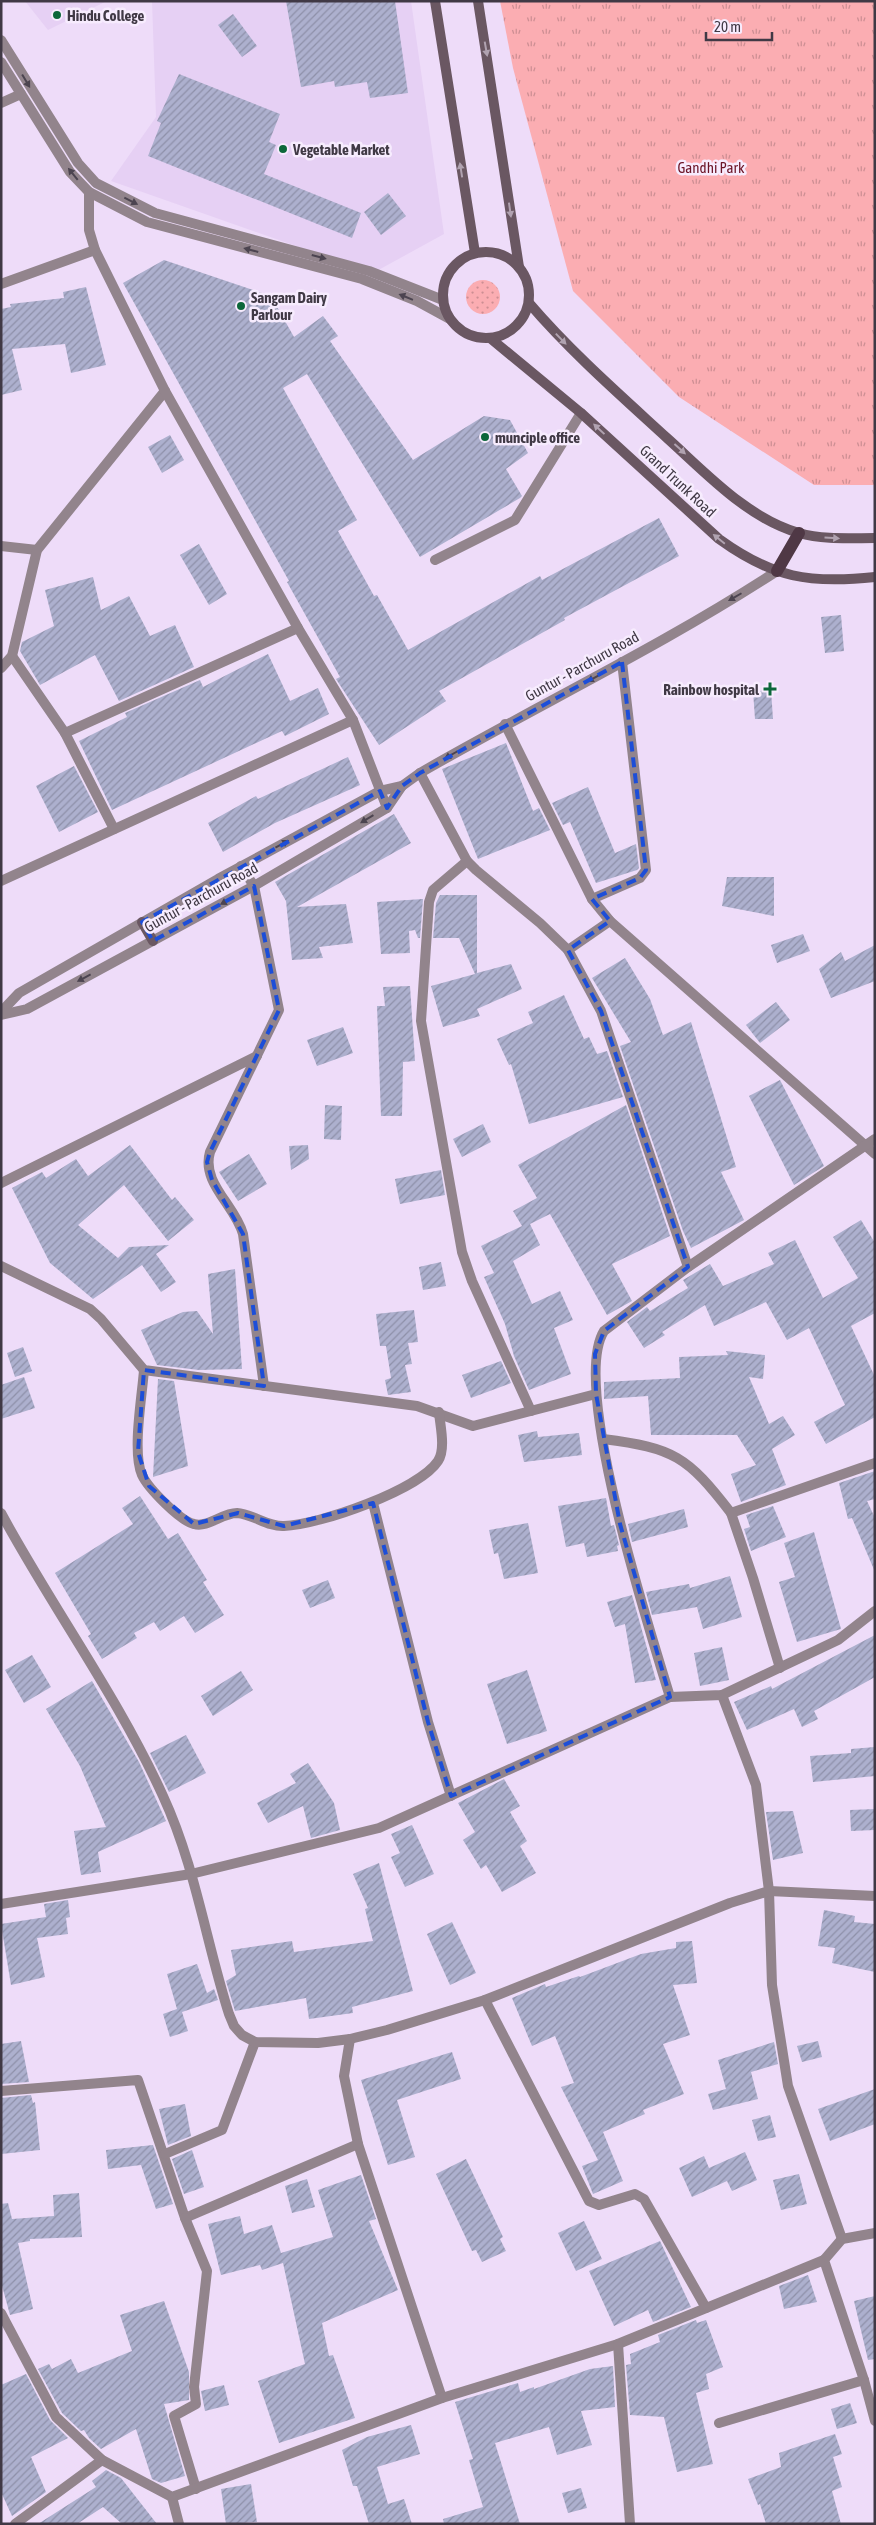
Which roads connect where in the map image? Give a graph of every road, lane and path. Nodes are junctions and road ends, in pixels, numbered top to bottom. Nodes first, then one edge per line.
1 (435, 1) edge
2 (478, 1) edge
3 (1, 40) edge
4 (1, 62) edge
5 (21, 94) junction
6 (1, 103) edge
7 (88, 192) junction
8 (95, 250) junction
9 (475, 253) junction
10 (519, 267) junction
11 (1, 284) edge
12 (443, 300) junction
13 (529, 302) junction
14 (450, 319) junction
15 (490, 338) junction
16 (165, 391) junction
17 (582, 413) junction
18 (799, 533) junction
19 (875, 538) edge
20 (1, 546) edge
21 (37, 550) junction
22 (435, 560) dead end
23 (776, 571) junction
24 (875, 577) edge
25 (298, 628) junction
26 (12, 656) junction
27 (622, 662) junction
28 (1, 668) edge
29 (353, 720) junction
30 (505, 724) junction
31 (64, 733) junction
32 (420, 773) junction
33 (402, 786) junction
34 (380, 791) junction
35 (387, 808) junction
36 (114, 829) junction
37 (468, 860) junction
38 (241, 866) junction
39 (1, 881) edge
40 (254, 886) junction
41 (592, 898) junction
42 (610, 921) junction
43 (142, 922) junction
44 (153, 941) junction
45 (568, 950) junction
46 (1, 1013) edge
47 (257, 1056) junction
48 (875, 1139) edge
49 (865, 1146) junction
50 (875, 1154) edge
51 (1, 1183) edge
52 (1, 1266) edge
53 (688, 1268) junction
54 (144, 1370) junction
55 (264, 1386) junction
56 (596, 1394) junction
57 (531, 1411) junction
58 (439, 1412) junction
59 (603, 1439) junction
60 (875, 1463) edge
61 (373, 1503) junction
62 (731, 1513) junction
63 (2, 1517) edge
64 (875, 1611) edge
65 (780, 1668) junction
66 (722, 1695) junction
67 (670, 1697) junction
68 (451, 1796) junction
69 (191, 1874) junction
70 (769, 1891) junction
71 (875, 1896) edge
72 (1, 1904) edge
73 (485, 2000) junction
74 (350, 2039) junction
75 (255, 2042) junction
76 (1, 2091) edge
77 (358, 2144) junction
78 (165, 2154) junction
79 (185, 2218) junction
80 (875, 2233) edge
81 (842, 2239) junction
82 (824, 2260) junction
83 (706, 2308) junction
84 (1, 2312) edge
85 (618, 2344) junction
86 (864, 2380) junction
87 (442, 2398) junction
88 (875, 2421) edge
89 (719, 2423) dead end
90 (102, 2460) junction
91 (196, 2488) junction
92 (172, 2497) junction
93 (15, 2524) edge
94 (179, 2524) edge
95 (630, 2524) edge

9 -> 1 main road
2 -> 10 main road
3 -> 12 street
4 - 5 street
5 - 6 street
7 -> 5 street
7 - 8 street
14 -> 7 street
8 - 11 street
8 - 16 street
9 - 10 main road
9 - 12 main road
10 - 13 main road
12 - 14 main road
13 - 15 main road
13 -> 18 main road, Grand Trunk Road
14 - 15 main road
15 - 17 main road, Grand Trunk Road
16 - 21 street
16 - 25 street
17 - 22 street
23 -> 17 main road, Grand Trunk Road
18 -> 19 main road, Grand Trunk Road
18 - 23 main road
20 - 21 street
21 - 26 street
23 - 24 main road, Grand Trunk Road
23 -> 27 street, Guntur - Parchuru Road
25 - 29 street
25 - 31 street
26 - 28 street
26 - 31 street
27 -> 30 street, Guntur - Parchuru Road
27 - 41 street
29 - 34 street
29 - 36 street
30 -> 32 street, Guntur - Parchuru Road
30 - 41 street
31 - 36 street
32 - 33 street, Guntur - Parchuru Road
32 - 37 street
33 - 34 street, Guntur - Parchuru Road
33 - 35 street, Guntur - Parchuru Road
34 - 35 street
38 -> 34 street, Guntur - Parchuru Road
35 -> 40 street, Guntur - Parchuru Road
36 - 39 street
37 - 45 street
37 - 57 street
38 - 40 street
38 - 43 street, Guntur - Parchuru Road
40 -> 44 street, Guntur - Parchuru Road
40 - 47 street
41 - 42 street
42 - 45 street
42 - 49 street
43 - 44 main road
43 - 46 street, Guntur - Parchuru Road
44 -> 46 street, Guntur - Parchuru Road
45 - 53 street
47 - 51 street
47 - 55 street
48 - 49 street
49 - 50 street
49 - 53 street
52 - 54 street
53 - 56 street
54 - 55 street
54 - 61 street
55 - 58 street
56 - 57 street
56 - 59 street
57 - 58 street
58 - 61 street
59 - 62 street
59 - 67 street
60 - 62 street
61 - 68 street
62 - 65 street
63 - 69 street
64 - 65 street
65 - 66 street
66 - 67 street
66 - 70 street
67 - 68 street
68 - 69 street
69 - 72 street
69 - 75 street
70 - 71 street
70 - 73 street
70 - 81 street
73 - 74 street
73 - 83 street
74 - 75 street
74 - 77 street
75 - 78 street
76 - 78 street
77 - 79 street
77 - 87 street
78 - 79 street
79 - 91 street
80 - 81 street
81 - 82 street
82 - 83 street
82 - 86 street
83 - 85 street
84 - 90 street
85 - 87 street
85 - 95 street
86 - 88 street
86 - 89 street
87 - 91 street
90 - 92 street
90 - 93 street
91 - 92 street
92 - 94 street

